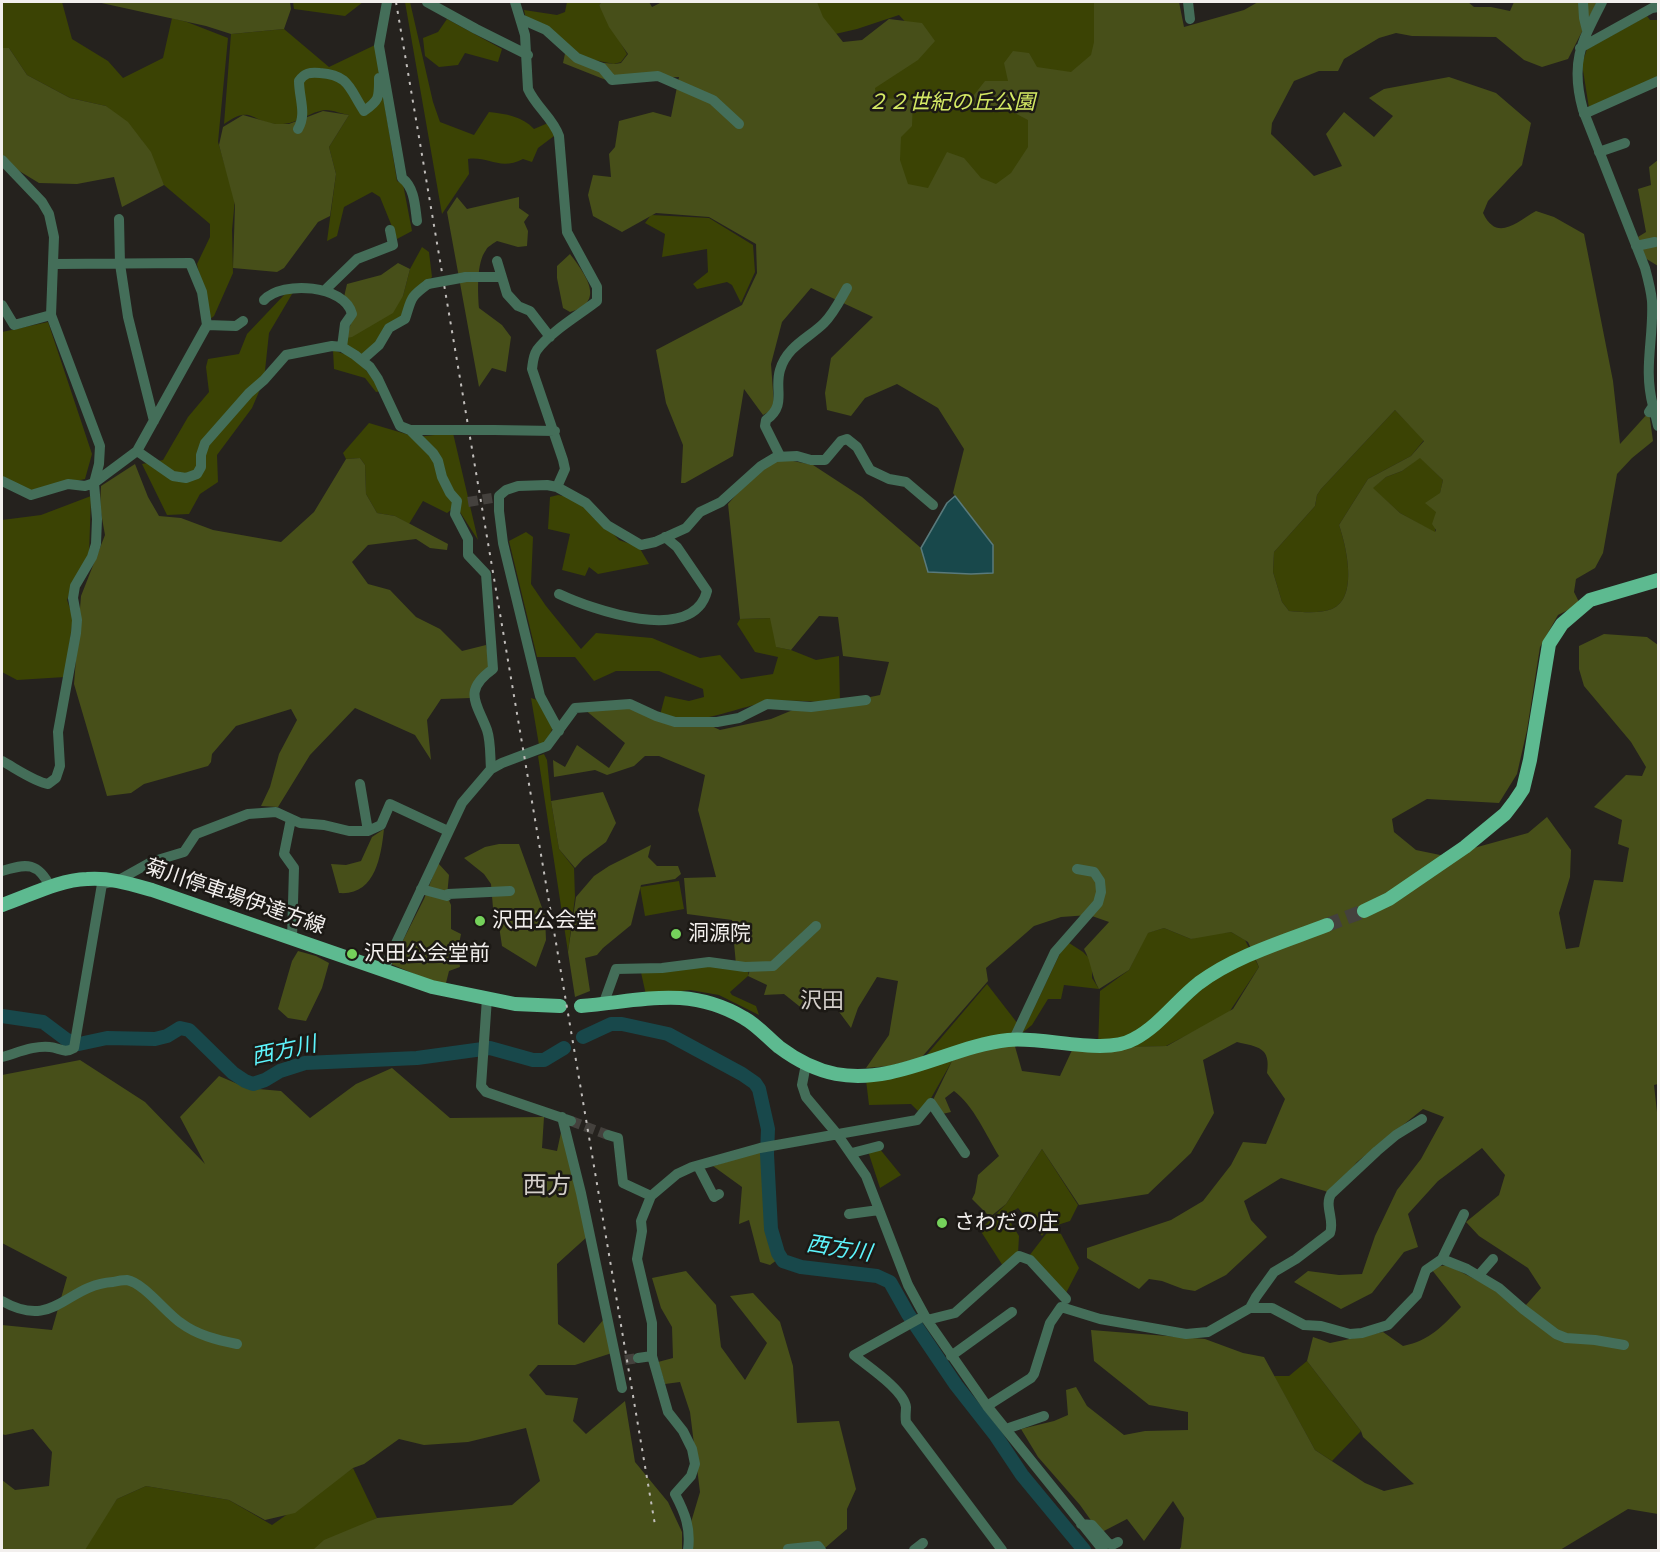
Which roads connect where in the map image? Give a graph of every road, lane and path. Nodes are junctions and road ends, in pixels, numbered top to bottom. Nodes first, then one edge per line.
1 (387, 2) edge
2 (428, 2) edge
3 (515, 2) edge
4 (1188, 2) edge
5 (1583, 2) edge
6 (1602, 2) edge
7 (1659, 7) edge
8 (521, 19) junction
9 (1190, 19) dead end
10 (1587, 30) junction
11 (1580, 48) junction
12 (528, 55) junction
13 (382, 66) junction
14 (1659, 81) edge
15 (1584, 114) junction
16 (739, 124) dead end
17 (298, 129) dead end
18 (1625, 142) dead end
19 (1599, 152) junction
20 (2, 160) edge
21 (119, 219) dead end
22 (417, 221) dead end
23 (390, 230) dead end
24 (1655, 242) dead end
25 (1636, 246) junction
26 (497, 261) dead end
27 (54, 264) junction
28 (120, 264) junction
29 (500, 277) junction
30 (847, 288) dead end
31 (324, 291) junction
32 (264, 300) dead end
33 (1655, 300) edge
34 (2, 304) edge
35 (51, 315) junction
36 (243, 321) dead end
37 (207, 325) junction
38 (550, 337) junction
39 (342, 347) junction
40 (362, 360) junction
41 (1656, 403) edge
42 (154, 422) junction
43 (1659, 426) edge
44 (410, 430) junction
45 (555, 431) junction
46 (137, 452) junction
47 (780, 456) junction
48 (2, 482) edge
49 (94, 483) junction
50 (557, 487) junction
51 (933, 505) dead end
52 (665, 537) junction
53 (1659, 580) edge
54 (560, 594) dead end
55 (866, 700) dead end
56 (559, 731) junction
57 (2, 761) edge
58 (491, 769) junction
59 (360, 784) dead end
60 (291, 819) junction
61 (368, 831) junction
62 (448, 831) junction
63 (1077, 869) dead end
64 (2, 871) edge
65 (117, 880) junction
66 (51, 888) junction
67 (421, 889) junction
68 (510, 891) dead end
69 (450, 893) junction
70 (461, 899) dead end
71 (2, 905) edge
72 (1364, 911) tunnel mouth
73 (1327, 925) tunnel mouth
74 (816, 926) dead end
75 (292, 938) junction
76 (383, 971) junction
77 (487, 998) junction
78 (603, 1005) junction
79 (560, 1006) dead end
80 (581, 1006) dead end
81 (1014, 1040) junction
82 (2, 1057) edge
83 (806, 1064) junction
84 (1422, 1119) dead end
85 (837, 1134) junction
86 (608, 1135) tunnel mouth
87 (879, 1146) dead end
88 (965, 1153) dead end
89 (852, 1154) junction
90 (698, 1166) junction
91 (719, 1194) dead end
92 (651, 1196) junction
93 (879, 1210) junction
94 (849, 1214) dead end
95 (1464, 1214) dead end
96 (1442, 1259) junction
97 (1493, 1259) dead end
98 (1479, 1275) junction
99 (1066, 1299) dead end
100 (2, 1301) edge
101 (1250, 1308) junction
102 (1012, 1312) dead end
103 (925, 1318) junction
104 (237, 1344) dead end
105 (1624, 1345) dead end
106 (652, 1356) junction
107 (951, 1356) junction
108 (638, 1358) tunnel mouth
109 (622, 1388) dead end
110 (987, 1406) junction
111 (1044, 1416) dead end
112 (1005, 1429) junction
113 (1081, 1524) junction
114 (1118, 1542) dead end
115 (788, 1549) edge
116 (688, 1551) edge
117 (821, 1551) edge
118 (1002, 1551) edge
119 (1103, 1551) edge

1 - 13 street
2 - 12 street
3 - 8 street
4 - 9 street
5 - 10 street
6 - 10 street
7 - 11 street
8 - 12 street
8 - 16 street
10 - 11 street
11 - 15 street
12 - 38 street
13 - 17 street
13 - 22 street
14 - 15 street
15 - 19 street
18 - 19 street
19 - 25 street
20 - 27 street
21 - 28 street
23 - 31 street
24 - 25 street
25 - 33 street
26 - 29 street
27 - 28 street
27 - 35 street
28 - 37 street
28 - 42 street
29 - 38 street
29 - 40 street, bridge
30 - 47 street
31 - 32 street
31 - 39 street
33 - 41 street
34 - 35 street
35 - 49 street
36 - 37 street
37 - 42 street
38 - 45 street
39 - 40 street
39 - 46 street
40 - 44 street
41 - 43 street
42 - 46 street
44 - 45 street, bridge
44 - 58 street
45 - 50 street
46 - 49 street
47 - 51 street
47 - 52 street
48 - 49 street
49 - 57 street
50 - 52 street
50 - 56 street
52 - 54 street
53 - 72 main road
55 - 56 street
56 - 58 street
58 - 62 street
59 - 61 street
60 - 61 street
60 - 65 street
60 - 75 street
61 - 62 street
62 - 67 street
63 - 81 street
64 - 66 street
65 - 66 main road, 菊川停車場伊達方線
65 - 75 main road, 菊川停車場伊達方線
65 - 82 street
66 - 71 main road, 菊川停車場伊達方線
67 - 69 street
67 - 76 street
68 - 69 street
69 - 70 street
73 - 81 main road
74 - 78 street
75 - 76 main road, 菊川停車場伊達方線
76 - 77 main road, 菊川停車場伊達方線
77 - 79 main road, 菊川停車場伊達方線
77 - 109 street
78 - 80 main road
78 - 83 main road
81 - 83 main road
83 - 85 street
84 - 101 street
85 - 88 street
85 - 89 street
85 - 90 street
86 - 92 street
87 - 89 street
89 - 93 street
90 - 91 street
90 - 92 street
92 - 106 street
93 - 94 street
93 - 103 street
95 - 96 street
96 - 98 street
96 - 101 street
97 - 98 street
98 - 105 street
99 - 103 street
100 - 104 street
101 - 110 street
102 - 107 street
103 - 107 street
103 - 118 street
106 - 108 street
106 - 116 street
107 - 110 street
110 - 112 street
111 - 112 street
112 - 113 street
113 - 114 street
113 - 119 street
115 - 117 street

